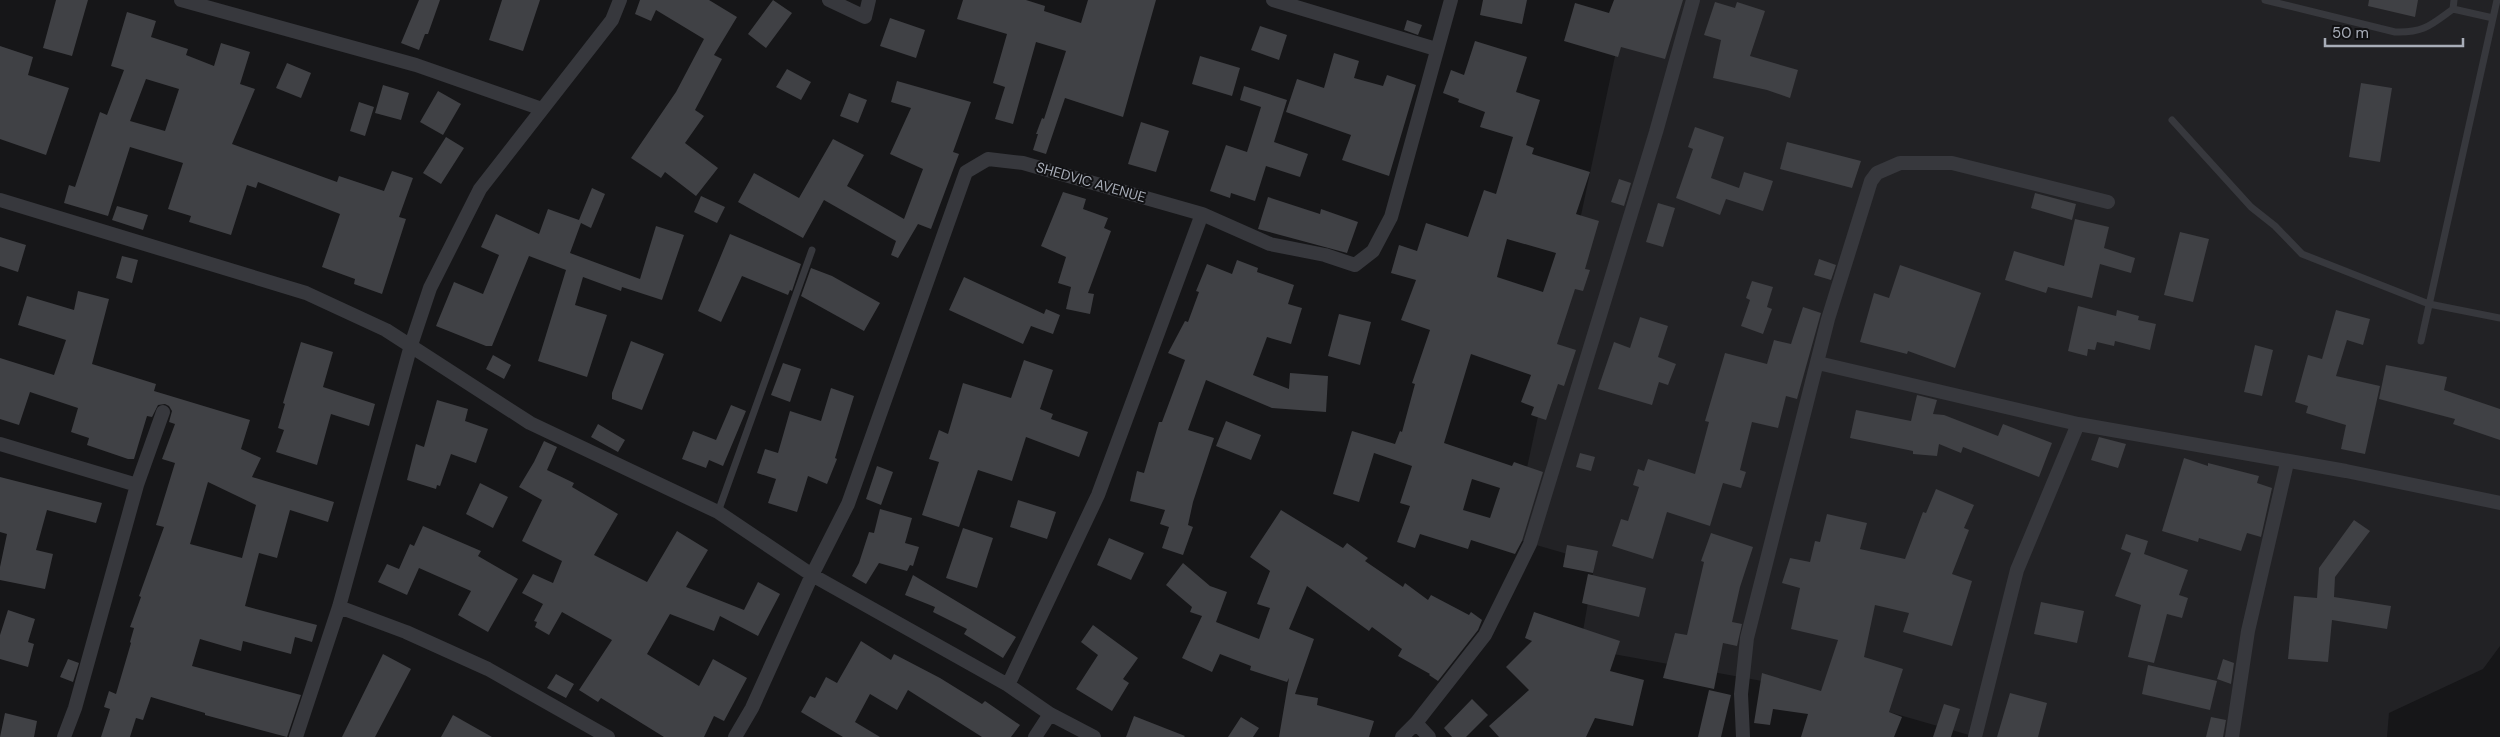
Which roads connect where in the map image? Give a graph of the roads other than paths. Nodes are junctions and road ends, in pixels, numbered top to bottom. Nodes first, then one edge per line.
1 (181, 0) edge
2 (620, 0) edge
3 (828, 0) edge
4 (869, 0) edge
5 (1273, 0) edge
6 (1451, 0) edge
7 (1693, 0) edge
8 (2265, 0) edge
9 (2454, 0) edge
10 (2497, 0) edge
11 (2453, 9) junction
12 (2493, 18) junction
13 (1436, 49) junction
14 (542, 110) junction
15 (2172, 120) dead end
16 (0, 200) edge
17 (2108, 202) dead end
18 (1202, 214) junction
19 (812, 250) dead end
20 (2429, 304) junction
21 (2500, 318) edge
22 (2421, 341) dead end
23 (411, 345) junction
24 (1818, 363) junction
25 (163, 412) dead end
26 (2078, 424) junction
27 (0, 444) edge
28 (2287, 463) junction
29 (137, 485) junction
30 (2500, 503) edge
31 (718, 512) junction
32 (812, 575) junction
33 (339, 607) junction
34 (1008, 685) junction
35 (1050, 714) junction
36 (1416, 723) junction
37 (64, 737) edge
38 (296, 737) edge
39 (608, 737) edge
40 (735, 737) edge
41 (1034, 737) edge
42 (1094, 737) edge
43 (1402, 737) edge
44 (1429, 737) edge
45 (1743, 737) edge
46 (1975, 737) edge
47 (2232, 737) edge

1 - 14 street
2 - 14 street
3 - 4 street
5 - 13 street
6 - 13 street, SHEDVIC AVENUE
7 - 36 street
8 - 11 lane
9 - 11 lane
10 - 12 lane
11 - 12 lane
12 - 20 lane
13 - 18 street, SHEDVIC AVENUE
14 - 23 street
15 - 20 lane
16 - 23 street
17 - 24 street
18 - 32 street, SHEDVIC AVENUE
18 - 34 street
19 - 31 lane
20 - 21 lane
20 - 22 lane
23 - 31 street
23 - 33 street
24 - 26 street
24 - 45 street
25 - 29 street
26 - 28 street
26 - 46 street
27 - 29 street
28 - 30 street
28 - 47 street
29 - 37 street
31 - 32 street
32 - 34 street
32 - 40 street, SHEDVIC AVENUE
33 - 38 street
33 - 39 street
34 - 35 street
35 - 41 street
35 - 42 street
36 - 43 street
36 - 44 street

